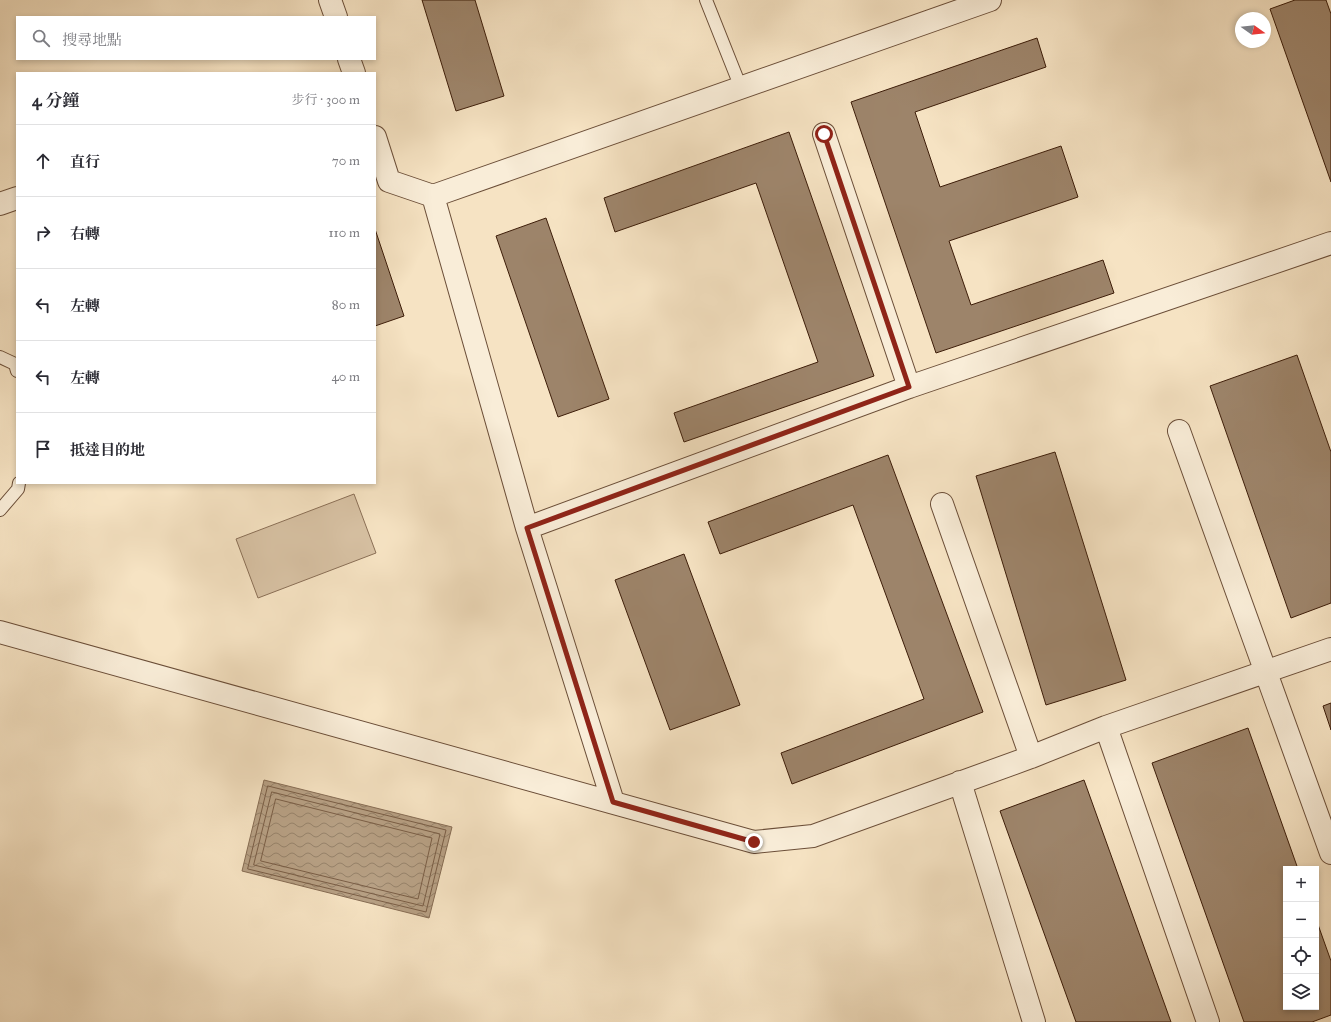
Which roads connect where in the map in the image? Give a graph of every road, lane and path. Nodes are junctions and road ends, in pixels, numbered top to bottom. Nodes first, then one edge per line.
1 (330, 0) edge
2 (706, 0) edge
3 (990, 0) edge
4 (336, 16) edge
5 (349, 60) edge
6 (354, 72) edge
7 (741, 88) junction
8 (824, 134) dead end
9 (376, 140) edge
10 (433, 196) junction
11 (16, 198) edge
12 (0, 204) edge
13 (1331, 243) edge
14 (0, 357) edge
15 (16, 368) edge
16 (909, 387) junction
17 (1179, 431) dead end
18 (19, 484) edge
19 (942, 504) dead end
20 (0, 510) edge
21 (527, 528) junction
22 (0, 632) edge
23 (1331, 649) edge
24 (1266, 672) junction
25 (1106, 727) junction
26 (1032, 757) junction
27 (960, 782) junction
28 (613, 802) junction
29 (1331, 853) edge
30 (1034, 1022) edge
31 (1208, 1022) edge

1 - 4 street
2 - 7 lane
3 - 7 street
5 - 6 street
7 - 10 street
8 - 16 street
9 - 10 street
10 - 21 street
11 - 12 street
13 - 16 street
14 - 15 lane
16 - 21 street
17 - 24 street
18 - 20 lane
19 - 26 street
21 - 28 street
22 - 28 street
23 - 24 street
24 - 25 street
24 - 29 street
25 - 26 street
25 - 31 street
26 - 27 street
27 - 28 street
27 - 30 street

